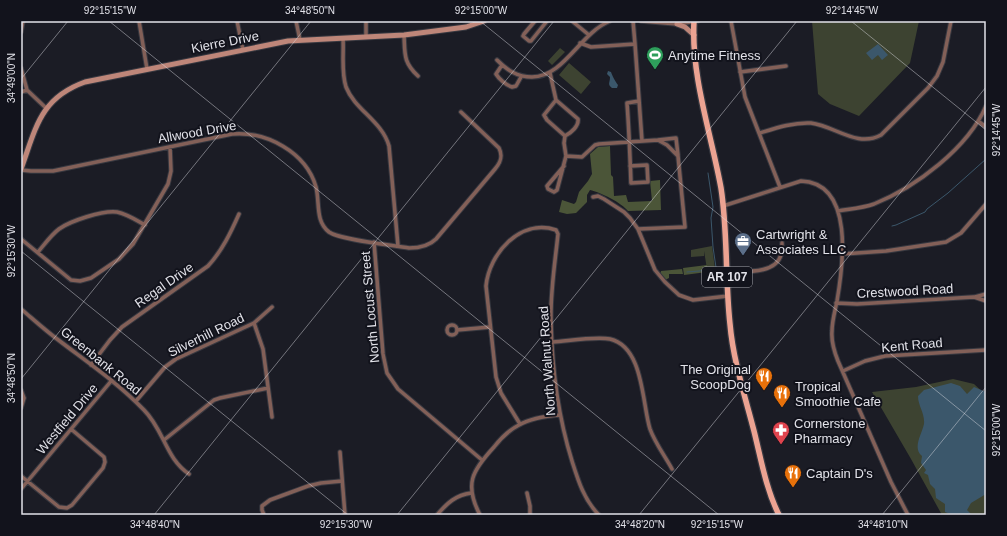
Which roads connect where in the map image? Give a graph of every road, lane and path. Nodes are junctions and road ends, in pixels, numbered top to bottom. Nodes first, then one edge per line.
1 (23, 21) edge
2 (139, 21) edge
3 (237, 21) edge
4 (296, 21) edge
5 (366, 21) edge
6 (484, 21) edge
7 (535, 21) edge
8 (547, 21) edge
9 (572, 21) edge
10 (610, 21) edge
11 (633, 21) edge
12 (641, 21) edge
13 (694, 21) edge
14 (698, 21) edge
15 (731, 21) edge
16 (951, 21) edge
17 (578, 23) edge
18 (677, 24) junction
19 (21, 32) edge
20 (404, 35) junction
21 (589, 35) junction
22 (694, 35) junction
23 (366, 37) junction
24 (343, 38) junction
25 (300, 40) junction
26 (580, 43) junction
27 (635, 44) junction
28 (243, 50) junction
29 (497, 60) dead end
30 (502, 65) junction
31 (786, 66) dead end
32 (21, 68) edge
33 (147, 69) junction
34 (740, 72) junction
35 (550, 73) junction
36 (418, 76) dead end
37 (521, 76) junction
38 (27, 90) junction
39 (21, 92) edge
40 (556, 100) junction
41 (639, 101) junction
42 (986, 106) edge
43 (46, 108) junction
44 (461, 112) dead end
45 (978, 121) junction
46 (986, 127) edge
47 (760, 133) junction
48 (565, 136) junction
49 (658, 140) junction
50 (642, 141) junction
51 (629, 142) junction
52 (170, 147) junction
53 (566, 156) junction
54 (678, 156) junction
55 (564, 166) junction
56 (630, 166) junction
57 (21, 169) edge
58 (780, 187) junction
59 (593, 197) dead end
60 (986, 204) edge
61 (723, 206) junction
62 (838, 211) junction
63 (239, 214) dead end
64 (145, 225) junction
65 (638, 230) junction
66 (21, 239) edge
67 (374, 242) junction
68 (782, 243) dead end
69 (398, 246) junction
70 (38, 252) junction
71 (842, 254) junction
72 (727, 272) junction
73 (986, 294) edge
74 (728, 296) junction
75 (974, 297) junction
76 (986, 301) edge
77 (836, 304) junction
78 (272, 307) dead end
79 (21, 309) edge
80 (254, 322) junction
81 (490, 327) junction
82 (457, 330) dead end
83 (553, 342) junction
84 (986, 350) edge
85 (92, 365) junction
86 (843, 371) junction
87 (112, 380) junction
88 (268, 388) junction
89 (21, 390) edge
90 (136, 401) junction
91 (21, 408) edge
92 (560, 415) junction
93 (272, 417) dead end
94 (520, 424) junction
95 (72, 429) junction
96 (164, 440) junction
97 (340, 452) dead end
98 (482, 460) junction
99 (672, 469) dead end
100 (188, 474) dead end
101 (21, 476) edge
102 (28, 481) junction
103 (342, 481) junction
104 (21, 489) edge
105 (471, 493) junction
106 (526, 493) dead end
107 (264, 515) edge
108 (345, 515) edge
109 (438, 515) edge
110 (480, 515) edge
111 (530, 515) edge
112 (599, 515) edge
113 (779, 515) edge
114 (908, 515) edge

1 - 19 street
2 - 33 street
3 - 28 street
4 - 25 street
5 - 23 street
6 - 20 street, Kierre Drive
7 - 8 street
9 - 17 street
10 - 21 street
11 - 27 street
12 - 18 street
13 - 14 street
13 - 18 street
13 - 22 main road, AR 107
15 - 34 street
16 - 47 street
17 - 21 street
18 - 22 street
20 - 23 street, Kierre Drive
20 - 36 street
21 - 26 street
22 - 61 main road, AR 107
23 - 24 street, Kierre Drive
24 - 25 street, Kierre Drive
24 - 69 street
25 - 28 street, Kierre Drive
26 - 27 street
26 - 35 street
27 - 41 street
28 - 33 street, Kierre Drive
29 - 30 street
30 - 37 street
30 - 37 street
31 - 34 street
32 - 38 street
33 - 43 street, Kierre Drive
34 - 47 street
35 - 37 street
35 - 40 street
38 - 39 street
38 - 43 street
40 - 48 street
40 - 48 street
41 - 50 street
41 - 51 street
42 - 45 street
43 - 57 street, Kierre Drive
44 - 69 street, Allwood Drive
45 - 46 street
45 - 62 street
47 - 58 street
48 - 53 street
49 - 50 street
49 - 54 street
49 - 54 street
50 - 51 street
51 - 53 street
51 - 56 street
52 - 57 street, Allwood Drive
52 - 64 street
52 - 67 street, Allwood Drive
53 - 55 street
54 - 65 street
55 - 55 street
56 - 56 street
58 - 61 street
58 - 62 street
59 - 65 street
60 - 71 street
61 - 72 main road, AR 107
62 - 71 street
63 - 85 street, Regal Drive
64 - 70 street
64 - 70 street
65 - 74 street
66 - 70 street
67 - 69 street, Allwood Drive
67 - 98 street, North Locust Street
68 - 72 street
71 - 77 street
72 - 74 main road, AR 107
73 - 75 street, Crestwood Road
74 - 113 main road, AR 107
75 - 76 street, Crestwood Road
75 - 77 street, Crestwood Road
77 - 86 street
78 - 80 street, Silverhill Road
79 - 85 street, Greenbank Road
80 - 88 street
80 - 90 street, Silverhill Road
81 - 82 street
81 - 83 street, North Walnut Road
81 - 94 street
83 - 92 street, North Walnut Road
83 - 99 street
84 - 86 street, Kent Road
85 - 87 street, Greenbank Road
86 - 114 street
87 - 90 street, Greenbank Road
87 - 95 street, Westfield Drive
88 - 93 street
88 - 96 street
89 - 91 street
90 - 96 street, Greenbank Road
92 - 94 street
92 - 112 street, North Walnut Road
94 - 98 street
95 - 102 street, Westfield Drive
95 - 102 street
96 - 100 street, Greenbank Road
97 - 103 street
98 - 105 street
101 - 102 street
102 - 104 street, Westfield Drive
103 - 107 street
103 - 108 street
105 - 109 street
105 - 110 street
106 - 111 street

